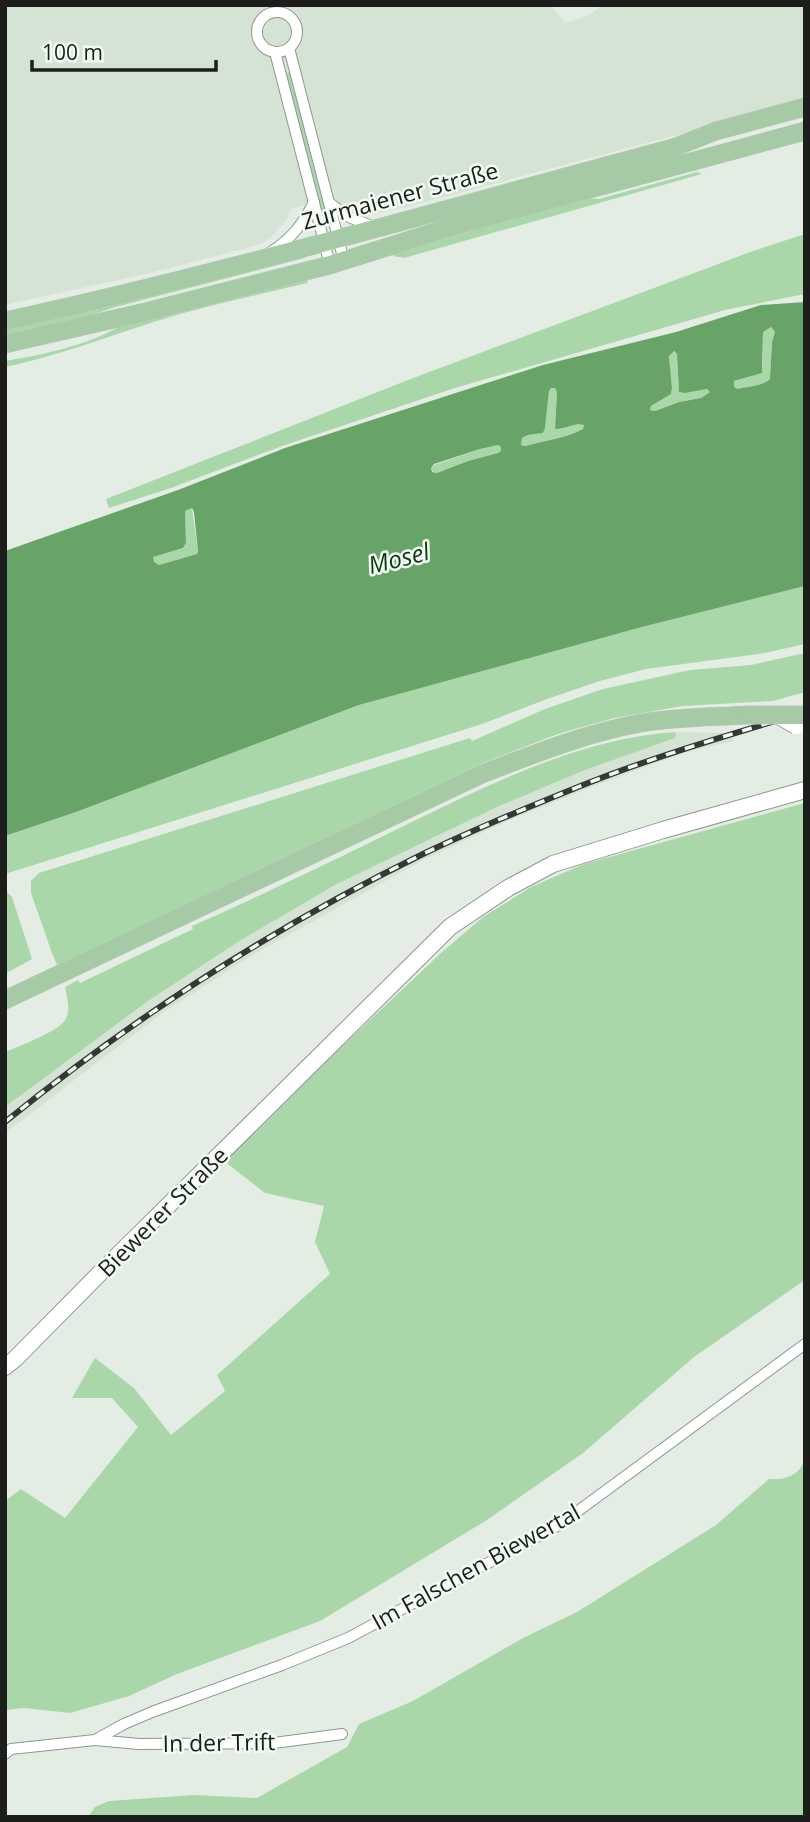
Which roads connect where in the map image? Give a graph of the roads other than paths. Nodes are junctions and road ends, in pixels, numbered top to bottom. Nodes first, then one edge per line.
1 (289, 48) junction
2 (275, 52) junction
3 (805, 107) edge
4 (805, 131) edge
5 (314, 202) junction
6 (331, 204) junction
7 (379, 227) junction
8 (331, 240) junction
9 (261, 259) junction
10 (337, 263) junction
11 (5, 321) edge
12 (5, 344) edge
13 (802, 724) edge
14 (801, 789) edge
15 (5, 1000) edge
16 (805, 1344) edge
17 (5, 1367) edge
18 (342, 1734) dead end
19 (95, 1740) junction
20 (5, 1754) edge

1 - 2 street
1 - 2 street
1 - 6 street
2 - 5 street
3 - 7 main road, Zurmaiener Straße
4 - 10 main road, Zurmaiener Straße
5 - 8 street
5 - 9 street
6 - 7 street
6 - 8 street
7 - 8 main road, Zurmaiener Straße
8 - 9 main road, Zurmaiener Straße
8 - 10 street
9 - 11 main road, Zurmaiener Straße
10 - 12 main road, Zurmaiener Straße
13 - 15 main road, bridge
14 - 17 street, Biewerer Straße
16 - 19 street, Im Falschen Biewertal
18 - 19 street, In der Trift
19 - 20 street

